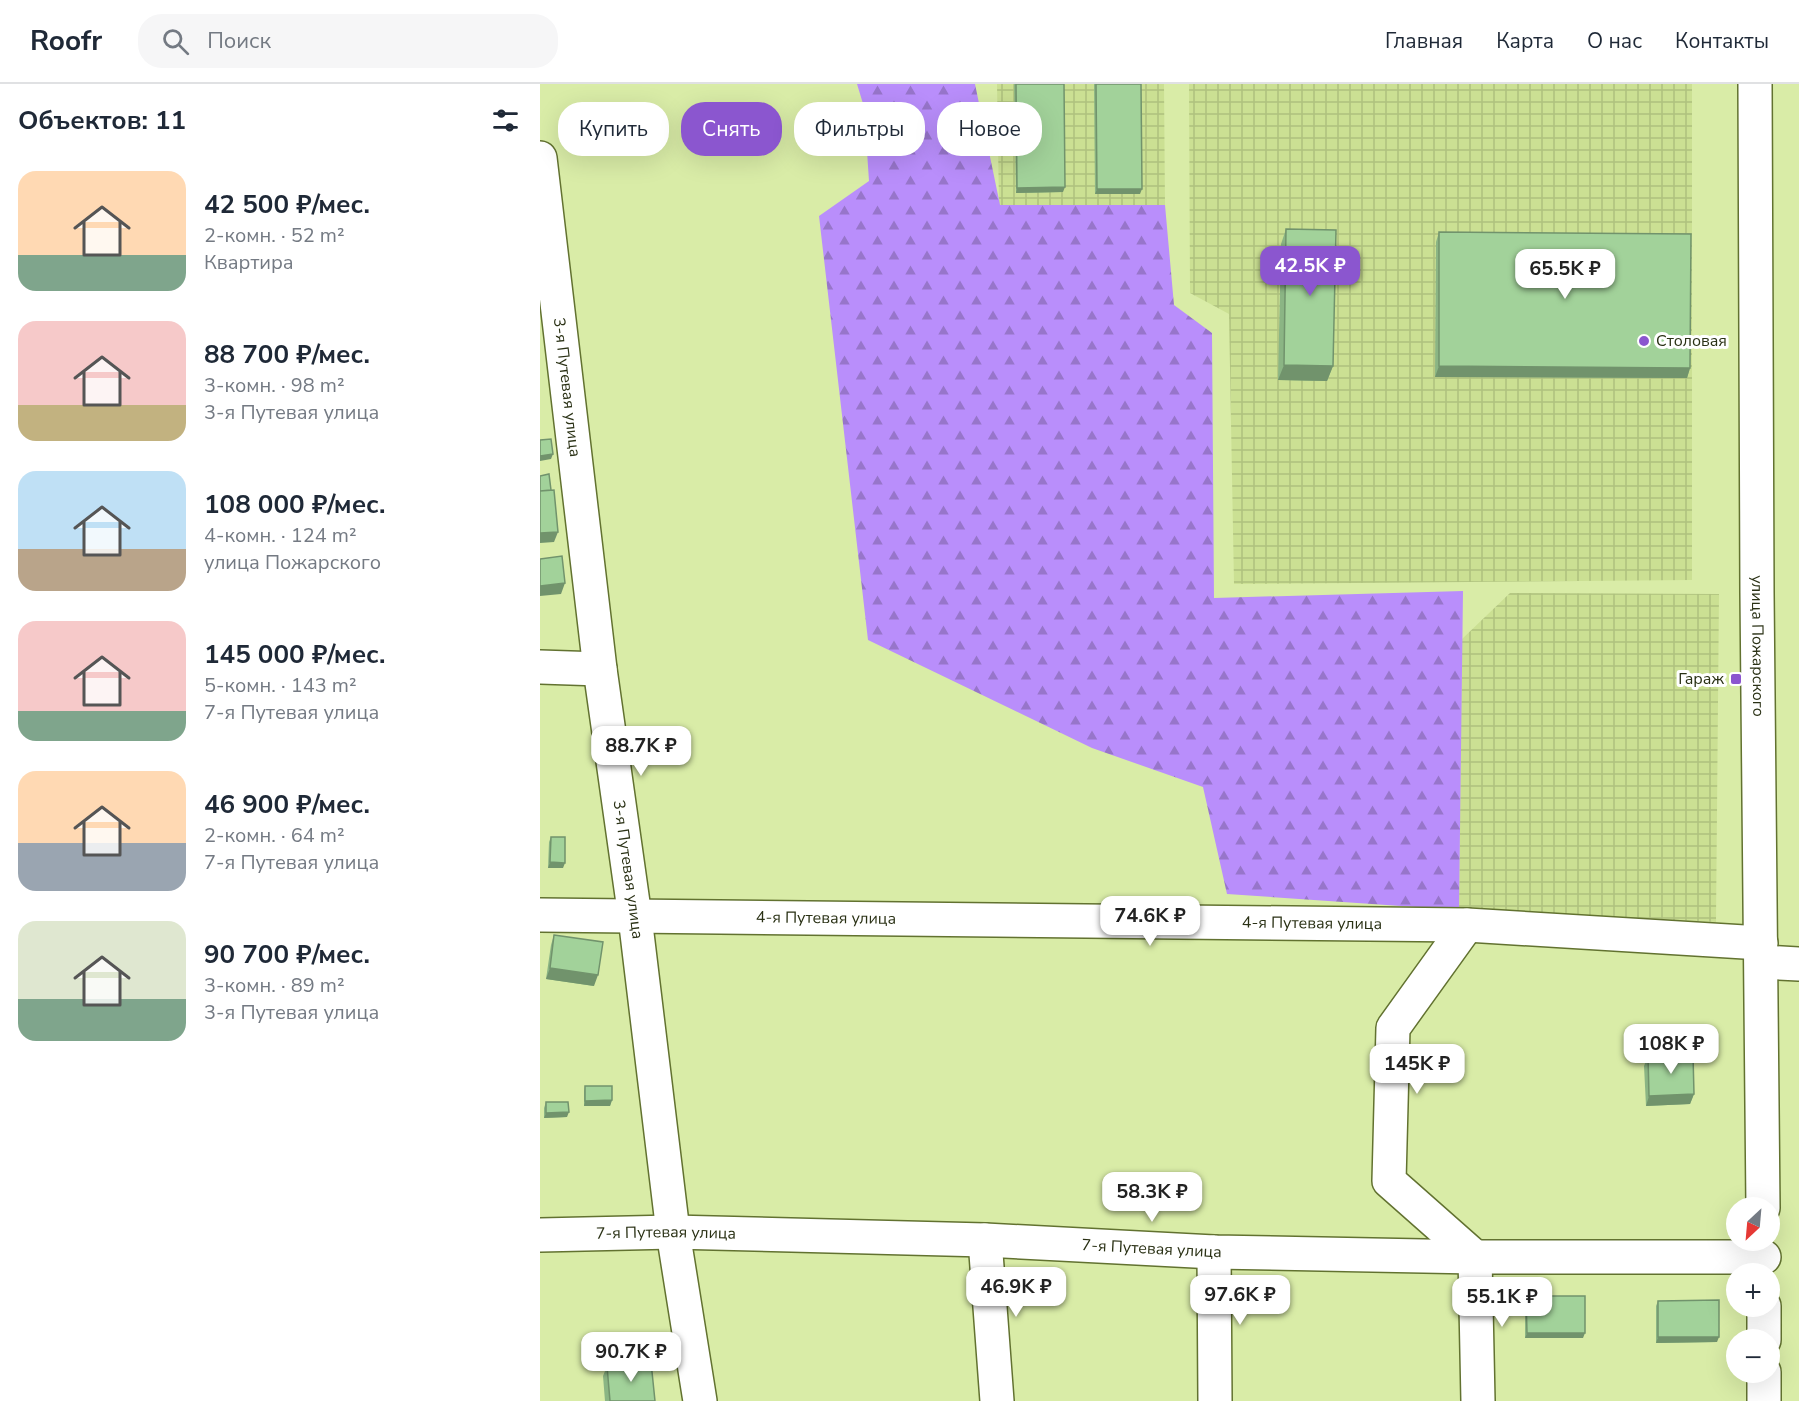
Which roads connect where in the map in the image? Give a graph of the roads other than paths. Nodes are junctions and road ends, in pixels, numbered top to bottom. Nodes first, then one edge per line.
1 (1755, 84) edge
2 (540, 158) edge
3 (540, 667) edge
4 (600, 669) junction
5 (540, 915) edge
6 (635, 917) junction
7 (1467, 925) junction
8 (1761, 952) junction
9 (1799, 964) edge
10 (1763, 1197) edge
11 (674, 1233) junction
12 (540, 1235) edge
13 (985, 1240) junction
14 (1214, 1252) junction
15 (1475, 1257) junction
16 (1764, 1257) edge
17 (1764, 1383) edge
18 (699, 1401) edge
19 (997, 1401) edge
20 (1215, 1401) edge
21 (1478, 1401) edge
22 (1764, 1401) edge

1 - 8 street, улица Пожарского
2 - 4 street, 3-я Путевая улица
3 - 4 street
4 - 6 street, 3-я Путевая улица
5 - 6 street, 4-я Путевая улица
6 - 7 street, 4-я Путевая улица
6 - 11 street, 3-я Путевая улица
7 - 8 street, 4-я Путевая улица
7 - 15 street
8 - 9 street, 4-я Путевая улица
8 - 10 street, улица Пожарского
11 - 12 street, 7-я Путевая улица
11 - 13 street, 7-я Путевая улица
11 - 18 street, 3-я Путевая улица
13 - 14 street, 7-я Путевая улица
13 - 19 street
14 - 15 street, 7-я Путевая улица
14 - 20 street
15 - 16 street, 7-я Путевая улица
15 - 21 street
17 - 22 street

